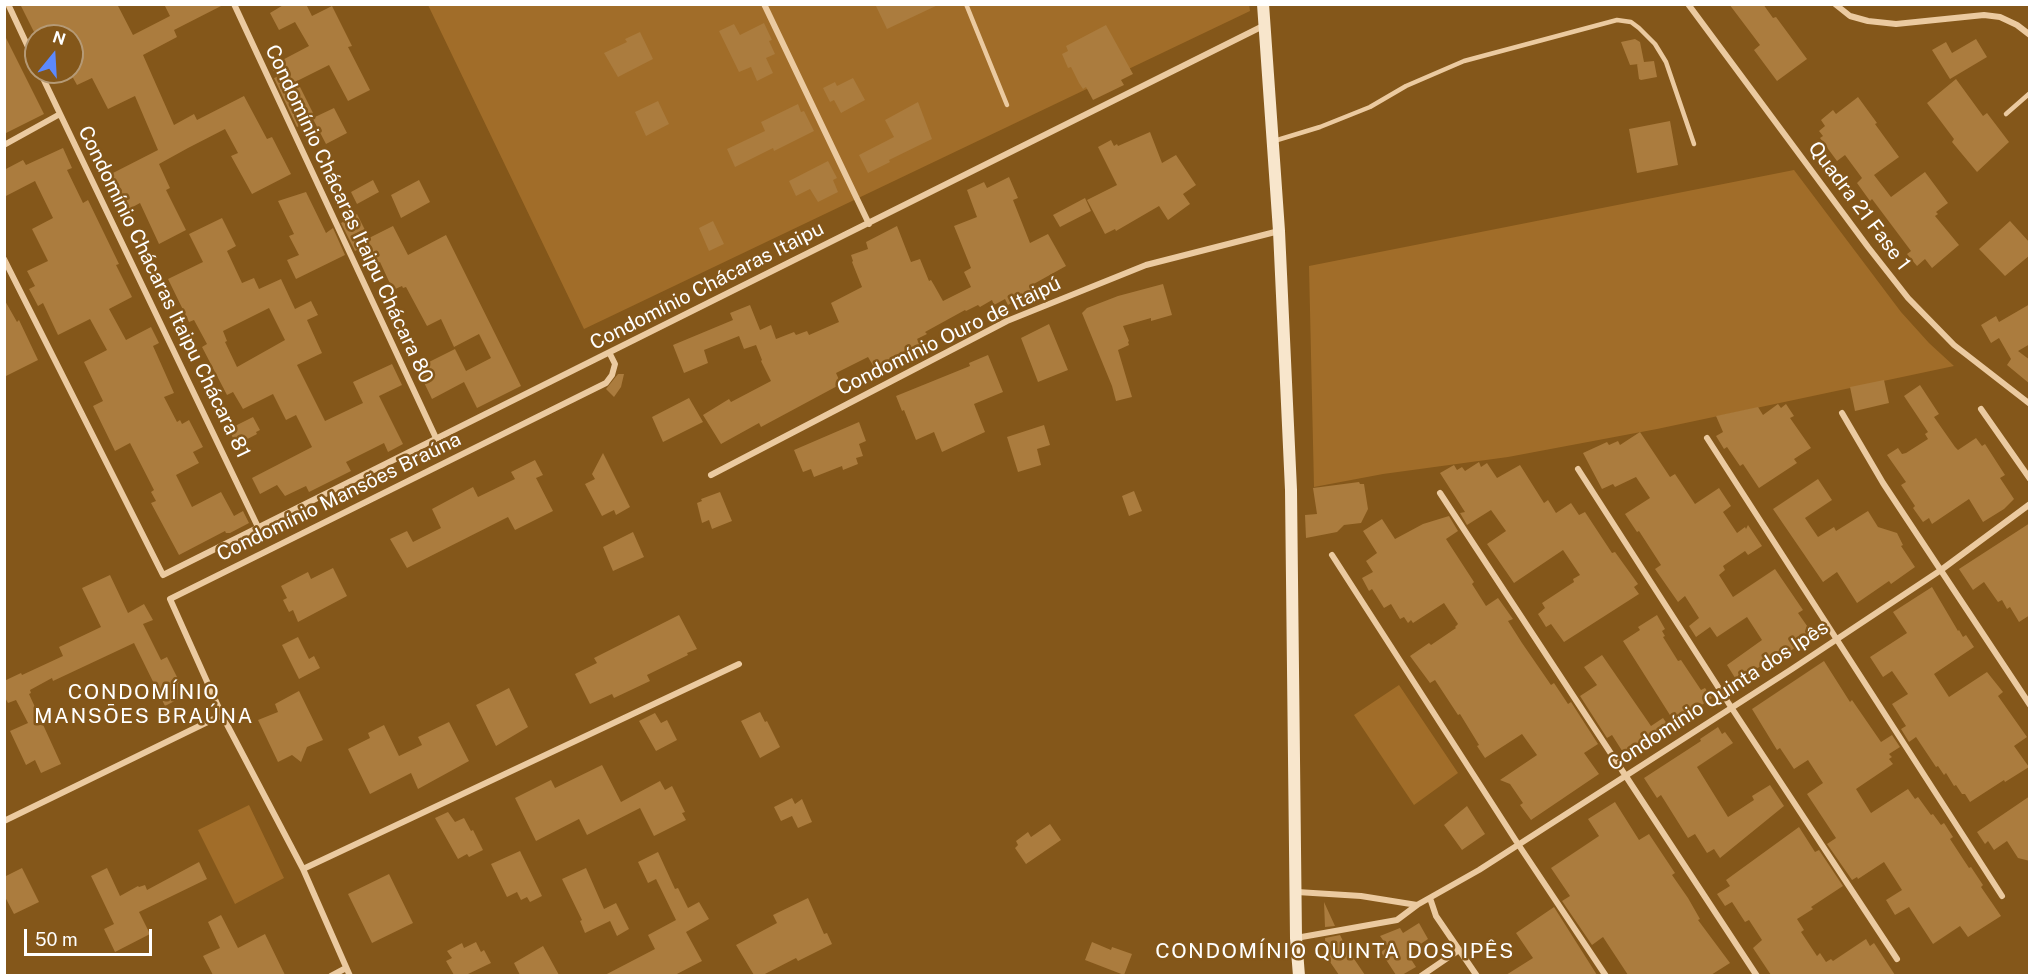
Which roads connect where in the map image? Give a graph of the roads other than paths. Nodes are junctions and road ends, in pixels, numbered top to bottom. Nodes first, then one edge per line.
1 (8, 4) edge
2 (234, 4) edge
3 (764, 4) edge
4 (966, 4) edge
5 (1263, 4) edge
6 (1688, 4) edge
7 (1835, 4) edge
8 (1265, 25) junction
9 (2030, 35) edge
10 (24, 38) edge
11 (46, 84) edge
12 (2030, 93) edge
13 (1007, 105) dead end
14 (60, 114) junction
15 (2006, 114) dead end
16 (1274, 141) junction
17 (1694, 144) dead end
18 (4, 146) edge
19 (869, 224) junction
20 (1280, 231) junction
21 (4, 259) edge
22 (7, 272) edge
23 (610, 354) junction
24 (2030, 404) edge
25 (1981, 410) dead end
26 (1842, 413) dead end
27 (435, 438) junction
28 (1707, 438) dead end
29 (1578, 469) dead end
30 (711, 475) dead end
31 (2030, 479) edge
32 (1440, 493) dead end
33 (2030, 504) edge
34 (258, 527) junction
35 (1332, 555) dead end
36 (1941, 570) junction
37 (1836, 639) junction
38 (739, 664) dead end
39 (2030, 705) edge
40 (1731, 708) junction
41 (222, 715) junction
42 (1625, 776) junction
43 (4, 821) edge
44 (1518, 844) junction
45 (303, 869) junction
46 (1297, 892) junction
47 (2002, 896) dead end
48 (1430, 898) junction
49 (1417, 905) junction
50 (1296, 938) junction
51 (1459, 950) junction
52 (1897, 959) dead end
53 (346, 968) junction
54 (331, 975) edge
55 (350, 975) edge
56 (1299, 975) edge
57 (1421, 975) edge
58 (1477, 975) edge
59 (1606, 975) edge
60 (1756, 975) edge

1 - 10 street
2 - 27 street, Condomínio Chácaras Itaipu Chácara 80
3 - 19 street
4 - 13 lane
5 - 8 street
6 - 24 street, Quadra 21 Fase 1
7 - 9 street
8 - 16 street
8 - 19 street, Condomínio Chácaras Itaipu
11 - 14 street, Condomínio Chácaras Itaipu Chácara 81
12 - 15 lane
14 - 18 street
14 - 34 street, Condomínio Chácaras Itaipu Chácara 81
16 - 17 lane
16 - 20 street
19 - 23 street, Condomínio Chácaras Itaipu
20 - 30 street, Condomínio Ouro de Itaipú
20 - 46 street
21 - 22 street
22 - 34 street, Condomínio Chácaras Itaipu
23 - 27 street, Condomínio Chácaras Itaipu
23 - 41 street, Condomínio Mansões Braúna
25 - 31 street
26 - 36 street
27 - 34 street, Condomínio Chácaras Itaipu
28 - 37 street
29 - 40 street
32 - 42 street
33 - 36 street, Condomínio Quinta dos Ipês
35 - 44 street
36 - 37 street, Condomínio Quinta dos Ipês
36 - 39 street
37 - 40 street, Condomínio Quinta dos Ipês
37 - 47 street
38 - 45 street
40 - 42 street, Condomínio Quinta dos Ipês
40 - 52 street
41 - 43 street
41 - 45 street, Condomínio Mansões Braúna
42 - 44 street, Condomínio Quinta dos Ipês
42 - 60 street
44 - 48 street, Condomínio Quinta dos Ipês
44 - 59 street
45 - 53 street, Condomínio Mansões Braúna
46 - 49 street
46 - 50 street
48 - 49 street, Condomínio Quinta dos Ipês
48 - 51 street
49 - 50 street, Condomínio Quinta dos Ipês
50 - 56 street
51 - 57 street
51 - 58 street
53 - 54 street
53 - 55 street, Condomínio Mansões Braúna

